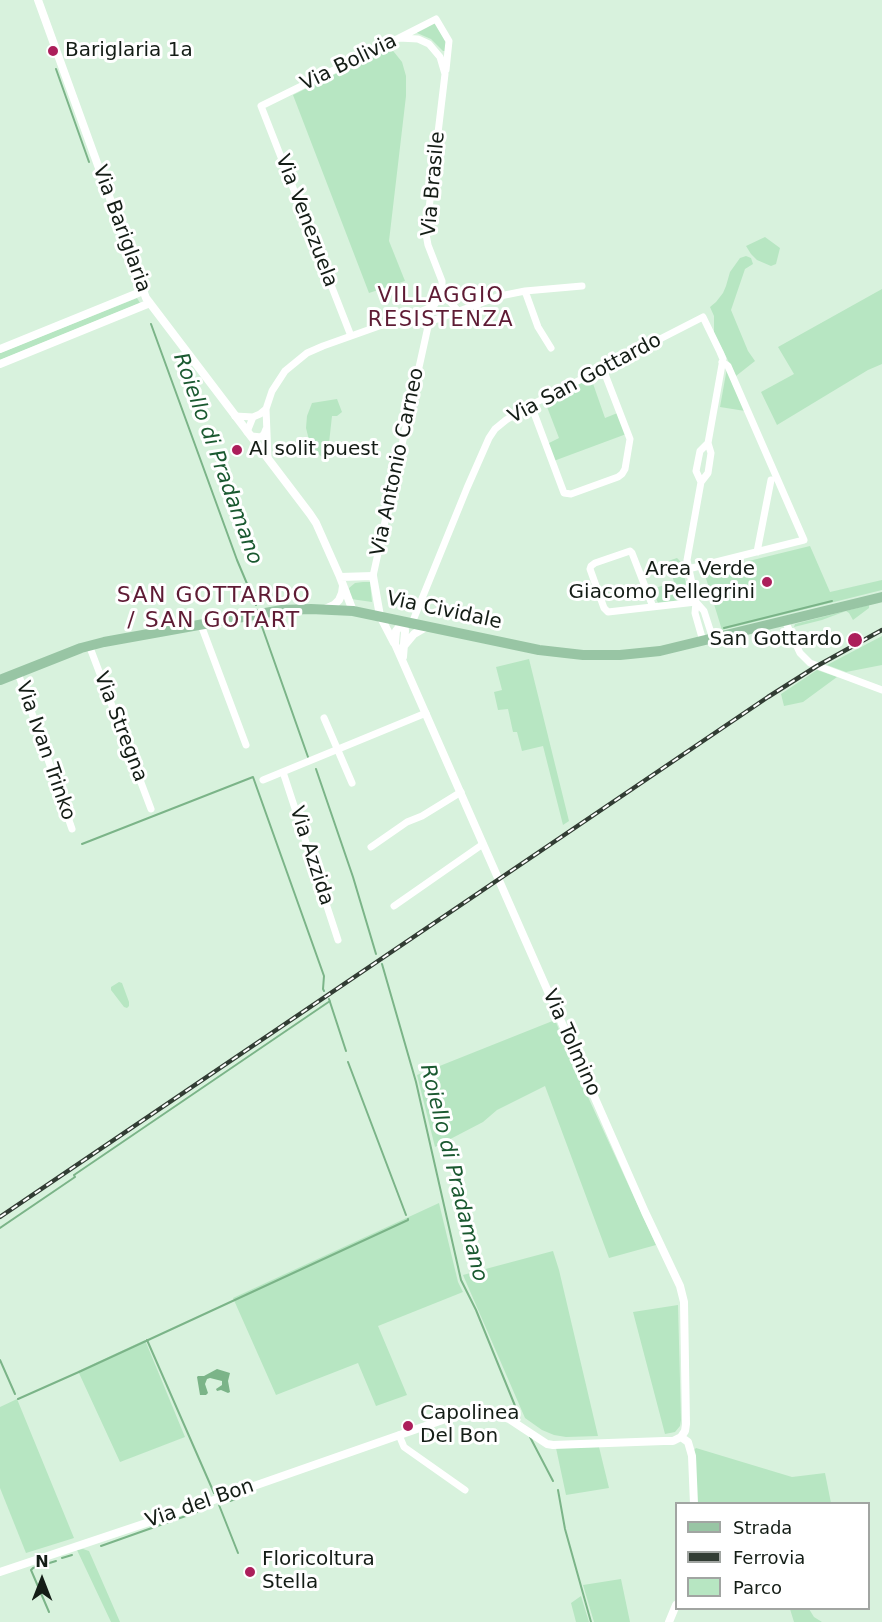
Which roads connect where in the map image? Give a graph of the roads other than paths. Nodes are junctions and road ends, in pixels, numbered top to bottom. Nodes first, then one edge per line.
1 (38, 0) edge
2 (436, 18) joint
3 (399, 38) junction
4 (445, 74) junction
5 (261, 106) joint
6 (582, 286) dead end
7 (143, 291) junction
8 (525, 291) junction
9 (442, 292) junction
10 (150, 303) junction
11 (427, 309) junction
12 (458, 311) junction
13 (429, 322) junction
14 (351, 336) junction
15 (551, 348) dead end
16 (0, 350) edge
17 (723, 362) junction
18 (0, 364) edge
19 (603, 369) junction
20 (531, 405) junction
21 (266, 410) junction
22 (235, 416) junction
23 (253, 417) junction
24 (266, 429) junction
25 (247, 432) junction
26 (708, 443) junction
27 (268, 458) junction
28 (771, 480) dead end
29 (701, 482) junction
30 (757, 552) junction
31 (688, 569) junction
32 (373, 576) junction
33 (342, 581) junction
34 (882, 597) edge
35 (696, 602) junction
36 (653, 607) junction
37 (322, 609) junction
38 (353, 611) junction
39 (380, 616) junction
40 (785, 621) junction
41 (408, 622) junction
42 (201, 625) junction
43 (426, 627) junction
44 (708, 640) junction
45 (89, 645) junction
46 (399, 646) junction
47 (18, 673) junction
48 (0, 680) edge
49 (882, 690) edge
50 (426, 713) junction
51 (324, 718) dead end
52 (246, 745) dead end
53 (338, 749) junction
54 (283, 772) junction
55 (262, 780) dead end
56 (352, 783) dead end
57 (461, 792) junction
58 (151, 809) dead end
59 (72, 829) dead end
60 (483, 844) junction
61 (371, 847) dead end
62 (394, 906) dead end
63 (339, 940) dead end
64 (399, 1435) junction
65 (681, 1437) junction
66 (465, 1491) dead end
67 (694, 1502) edge
68 (0, 1572) edge
69 (675, 1607) edge
70 (669, 1622) edge

1 - 7 street, Via Bariglaria
2 - 3 street, Via Bolivia
2 - 4 street, Via Brasile
3 - 4 street
3 - 5 street, Via Bolivia
4 - 9 street, Via Brasile
5 - 14 street, Via Venezuela
6 - 8 street
7 - 10 street, Via Bariglaria
7 - 16 street
8 - 12 street
8 - 15 street
9 - 11 street
9 - 12 street, Via Brasile
10 - 18 street
10 - 22 street, Via Bariglaria
11 - 13 street, Via Antonio Carneo
11 - 14 street
12 - 13 street
13 - 32 street, Via Antonio Carneo
14 - 21 street
17 - 19 street, Via San Gottardo
17 - 26 street
17 - 30 street
19 - 20 street, Via San Gottardo
19 - 20 street
20 - 41 street, Via San Gottardo
21 - 23 street
21 - 24 street
22 - 23 street
22 - 25 street, Via Bariglaria
23 - 25 street
24 - 25 street
24 - 27 street
25 - 27 street, Via Bariglaria
26 - 29 street
26 - 29 street
27 - 33 street, Via Bariglaria
28 - 30 street
29 - 31 street
30 - 31 street
31 - 35 street
32 - 33 street
32 - 39 street, Via Antonio Carneo
33 - 37 street
33 - 38 street, Via Bariglaria
34 - 40 main road, Via Cividale
35 - 36 street
35 - 44 street
36 - 36 street
37 - 38 main road, Via Cividale
37 - 42 main road, Via Cividale
38 - 39 main road, Via Cividale
39 - 41 main road, Via Cividale
39 - 46 street, Via Tolmino
40 - 44 main road, Via Cividale
40 - 49 street
41 - 43 main road, Via Cividale
41 - 46 street, Via Tolmino
42 - 45 main road, Via Cividale
42 - 52 street
43 - 44 main road, Via Cividale
43 - 46 street
45 - 47 main road, Via Cividale
45 - 58 street, Via Stregna
46 - 50 street, Via Tolmino
47 - 48 main road, Via Cividale
47 - 59 street, Via Ivan Trinko
50 - 53 street
50 - 57 street, Via Tolmino
51 - 53 street
53 - 54 street
53 - 56 street
54 - 55 street
54 - 63 street, Via Azzida
57 - 60 street, Via Tolmino
57 - 61 street
60 - 62 street
60 - 65 street, Via Tolmino
64 - 65 street, Via del Bon
64 - 66 street
64 - 68 street, Via del Bon
65 - 67 street
69 - 70 street

